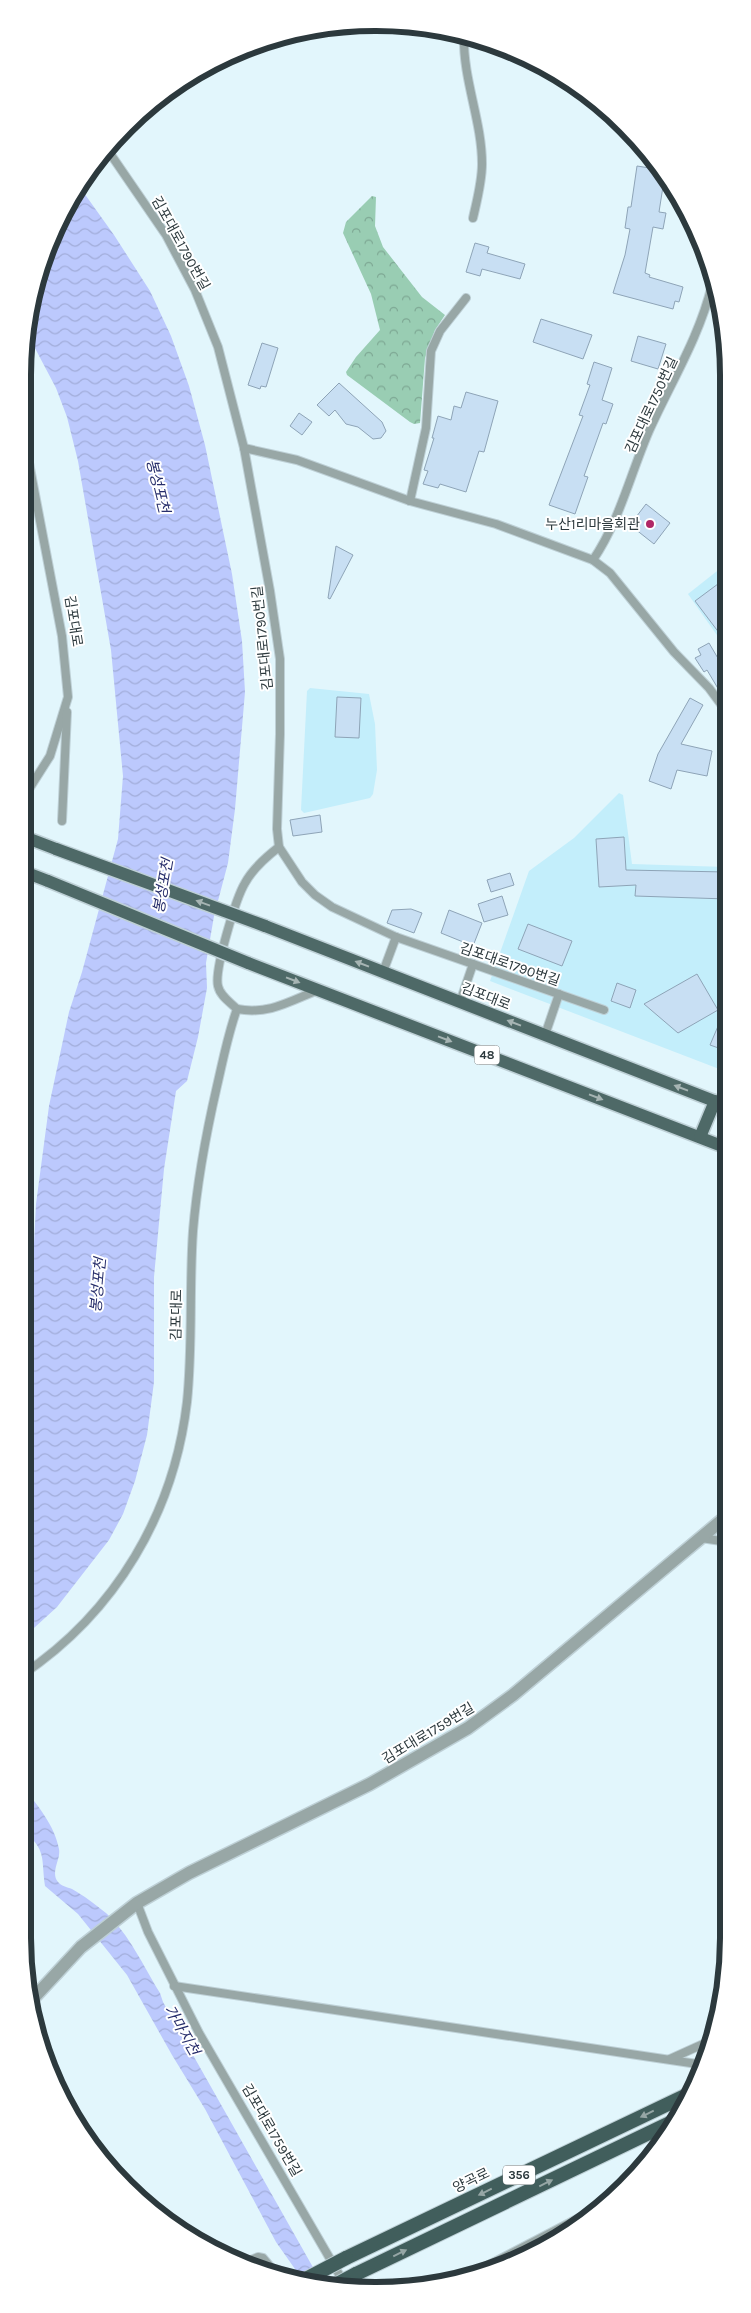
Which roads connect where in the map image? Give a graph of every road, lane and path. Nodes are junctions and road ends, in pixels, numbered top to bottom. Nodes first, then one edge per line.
1 (465, 43) edge
2 (111, 155) edge
3 (473, 218) dead end
4 (710, 293) edge
5 (466, 298) dead end
6 (244, 448) junction
7 (31, 473) edge
8 (410, 501) junction
9 (594, 560) junction
10 (68, 697) junction
11 (720, 703) edge
12 (31, 781) edge
13 (62, 821) dead end
14 (31, 839) edge
15 (279, 847) junction
16 (31, 874) edge
17 (396, 937) junction
18 (473, 964) junction
19 (383, 972) junction
20 (319, 990) junction
21 (559, 994) junction
22 (460, 1002) junction
23 (237, 1009) junction
24 (604, 1010) dead end
25 (545, 1035) junction
26 (720, 1104) edge
27 (720, 1106) edge
28 (700, 1137) junction
29 (720, 1145) edge
30 (720, 1522) edge
31 (701, 1538) junction
32 (720, 1541) edge
33 (31, 1667) edge
34 (137, 1903) junction
35 (174, 1986) junction
36 (36, 1995) edge
37 (702, 2044) edge
38 (670, 2059) junction
39 (696, 2063) edge
40 (680, 2098) edge
41 (664, 2126) edge
42 (565, 2225) edge
43 (504, 2257) edge
44 (253, 2259) edge
45 (269, 2264) edge
46 (312, 2276) edge
47 (342, 2280) edge
48 (344, 2280) edge

1 - 3 lane
2 - 6 lane, 김포대로1790번길
4 - 9 lane, 김포대로1750번길
5 - 8 lane
6 - 8 lane
6 - 15 lane, 김포대로1790번길
7 - 10 lane, 김포대로
8 - 9 lane
9 - 11 lane
10 - 12 lane, 김포대로
10 - 13 lane
19 -> 14 main road, 김포대로, bridge
15 - 17 lane, 김포대로1790번길
15 - 23 lane
16 -> 20 main road, 48, bridge
17 - 18 lane, 김포대로1790번길
17 - 19 lane
18 - 21 lane, 김포대로1790번길
18 - 22 lane
19 - 22 main road, 김포대로
20 - 23 lane
20 -> 28 main road, 48
21 - 24 lane, 김포대로1790번길
21 - 25 lane
25 -> 22 main road, 김포대로
23 - 33 lane, 김포대로
26 -> 25 main road, 김포대로
27 - 28 main road
28 - 29 main road, 48
30 - 31 street, 김포대로1759번길
31 - 32 lane
31 - 34 street, 김포대로1759번길
34 - 35 lane, 김포대로1759번길
34 - 36 street, 김포대로1759번길
35 - 38 lane
35 - 47 lane, 김포대로1759번길
37 - 38 lane
38 - 39 lane
40 -> 46 highway, 양곡로 / 356, bridge
48 -> 41 highway, 356, bridge
42 - 43 lane
44 - 45 lane

